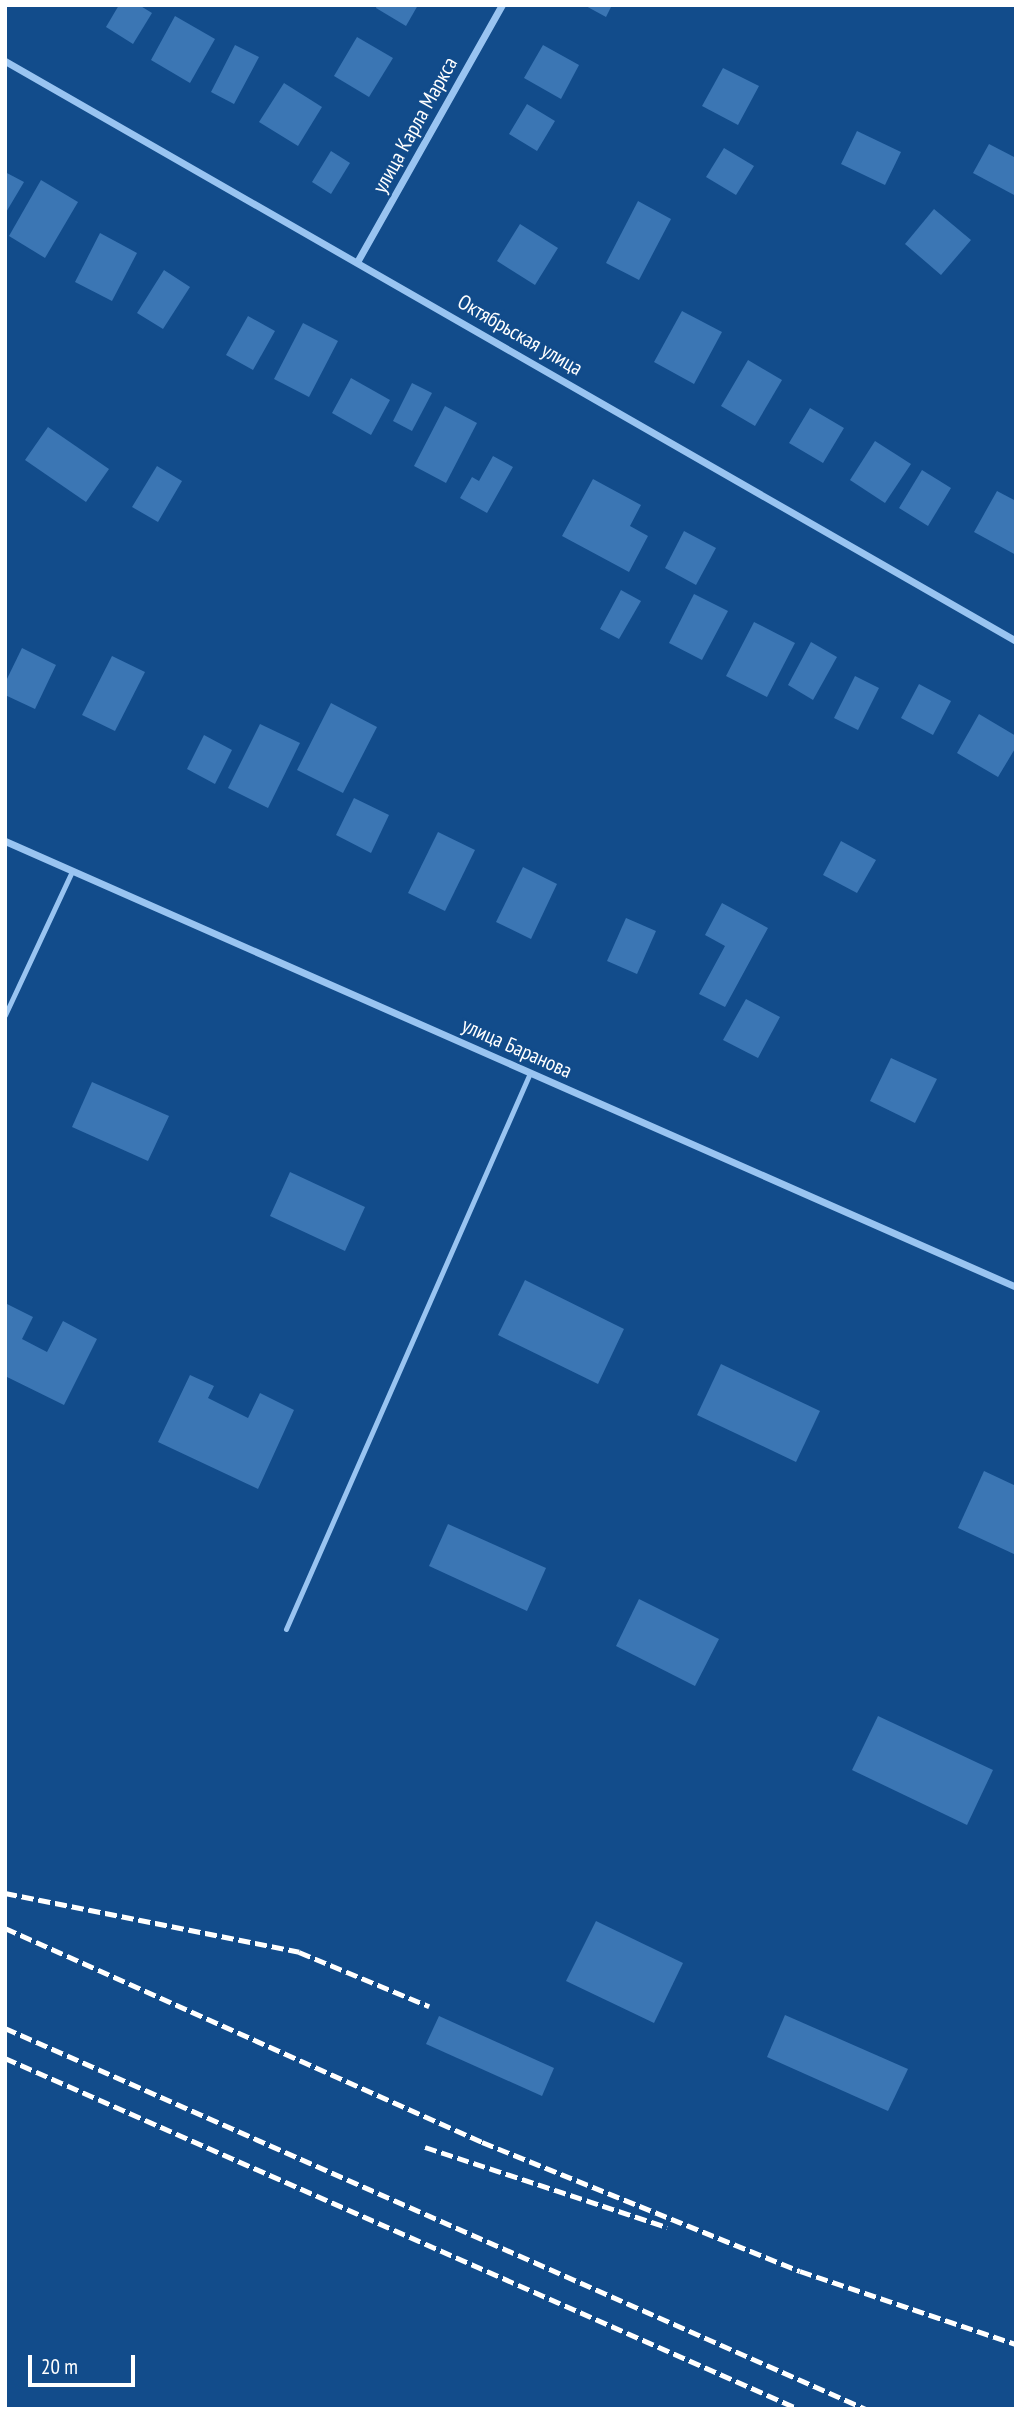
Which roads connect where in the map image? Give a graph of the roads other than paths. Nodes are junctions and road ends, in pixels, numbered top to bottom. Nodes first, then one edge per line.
1 (502, 5) edge
2 (5, 61) edge
3 (357, 262) junction
4 (1016, 641) edge
5 (5, 841) edge
6 (72, 871) junction
7 (5, 1015) edge
8 (530, 1073) junction
9 (1016, 1287) edge
10 (286, 1629) dead end

1 - 3 street, улица Карла Маркса
2 - 3 street, Октябрьская улица
3 - 4 street, Октябрьская улица
5 - 6 street, улица Баранова
6 - 7 lane
6 - 8 street, улица Баранова
8 - 9 street, улица Баранова
8 - 10 lane

